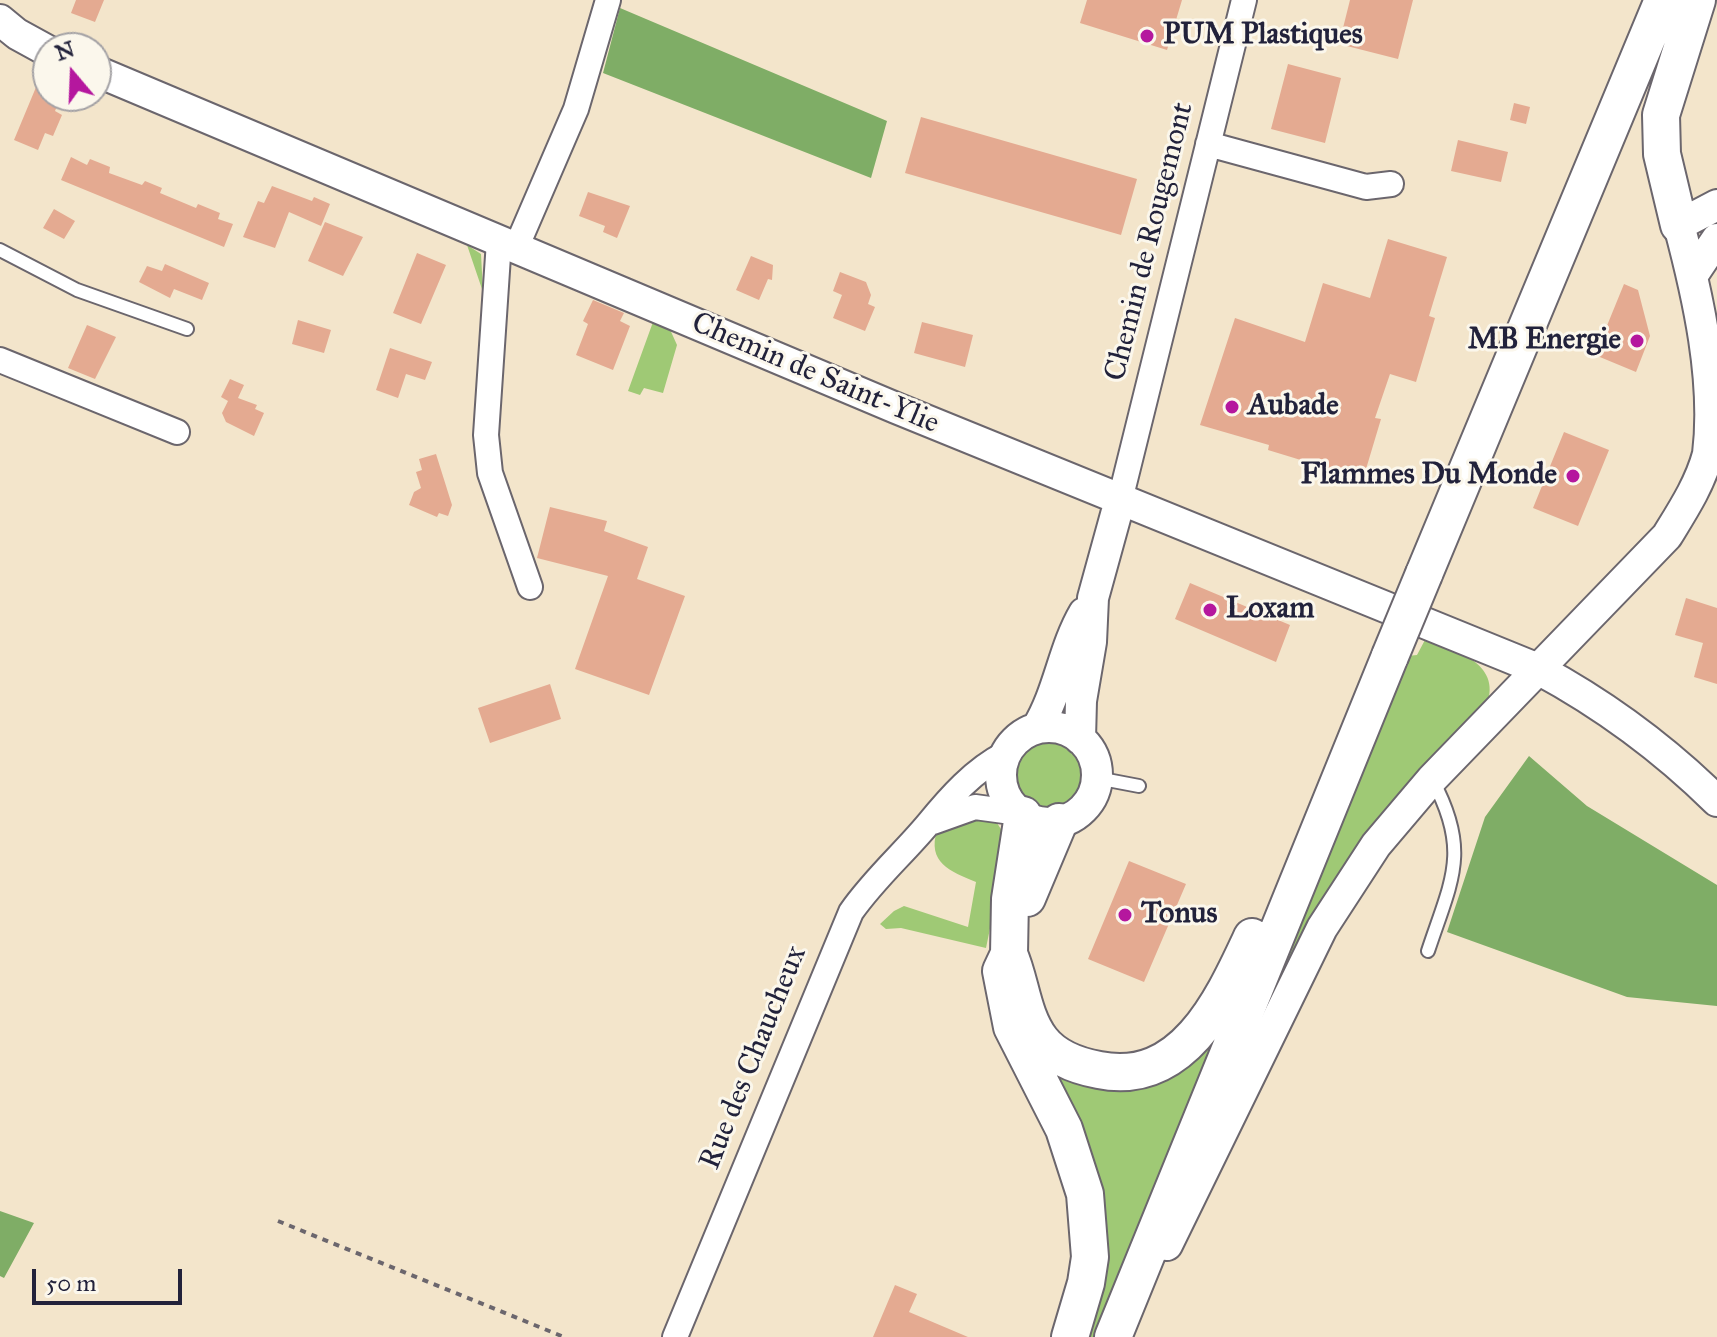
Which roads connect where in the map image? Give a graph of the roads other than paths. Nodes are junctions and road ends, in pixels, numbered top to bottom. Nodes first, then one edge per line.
1 (608, 0) edge
2 (1244, 0) edge
3 (1663, 0) edge
4 (1697, 0) edge
5 (0, 20) edge
6 (32, 42) edge
7 (112, 78) edge
8 (1208, 144) junction
9 (1391, 184) dead end
10 (1717, 205) edge
11 (1679, 225) junction
12 (1717, 239) edge
13 (508, 245) junction
14 (0, 250) edge
15 (1692, 276) junction
16 (187, 329) dead end
17 (0, 360) edge
18 (177, 432) dead end
19 (1711, 467) edge
20 (1120, 500) junction
21 (530, 587) dead end
22 (1093, 598) junction
23 (1538, 669) junction
24 (1375, 695) junction
25 (1037, 728) junction
26 (1080, 739) junction
27 (1005, 754) junction
28 (1097, 778) junction
29 (1432, 779) junction
30 (1139, 786) dead end
31 (1717, 801) edge
32 (1021, 814) junction
33 (1059, 822) junction
34 (927, 824) junction
35 (1010, 941) junction
36 (1428, 951) dead end
37 (675, 1337) edge
38 (1070, 1337) edge
39 (1113, 1337) edge
40 (1124, 1337) edge

1 - 13 street
2 - 8 street, Chemin de Rougemont
3 - 24 main road, bridge
4 - 11 main road
5 - 6 street
7 - 13 street, Chemin de Saint-Ylie
8 - 9 street
8 - 20 street, Chemin de Rougemont
10 - 11 street
11 - 15 street
12 - 15 street
13 - 20 street, Chemin de Saint-Ylie
13 - 21 street
14 - 16 lane
15 - 19 street
17 - 18 street
19 - 23 street
20 - 22 street
20 - 23 street, Chemin de Saint-Ylie
22 - 25 street
22 - 26 street
23 - 29 street
23 - 31 street, Chemin de Saint-Ylie
24 - 35 main road
24 - 39 main road
25 - 26 street
25 - 27 street
26 - 28 street
27 - 32 street
27 - 34 street, Rue des Chaucheux
28 - 30 lane
28 - 33 street
29 - 36 lane
29 - 40 street
32 - 33 street
32 - 34 street, Rue des Chaucheux
32 - 35 main road
33 - 35 main road
34 - 37 street, Rue des Chaucheux
35 - 38 main road

